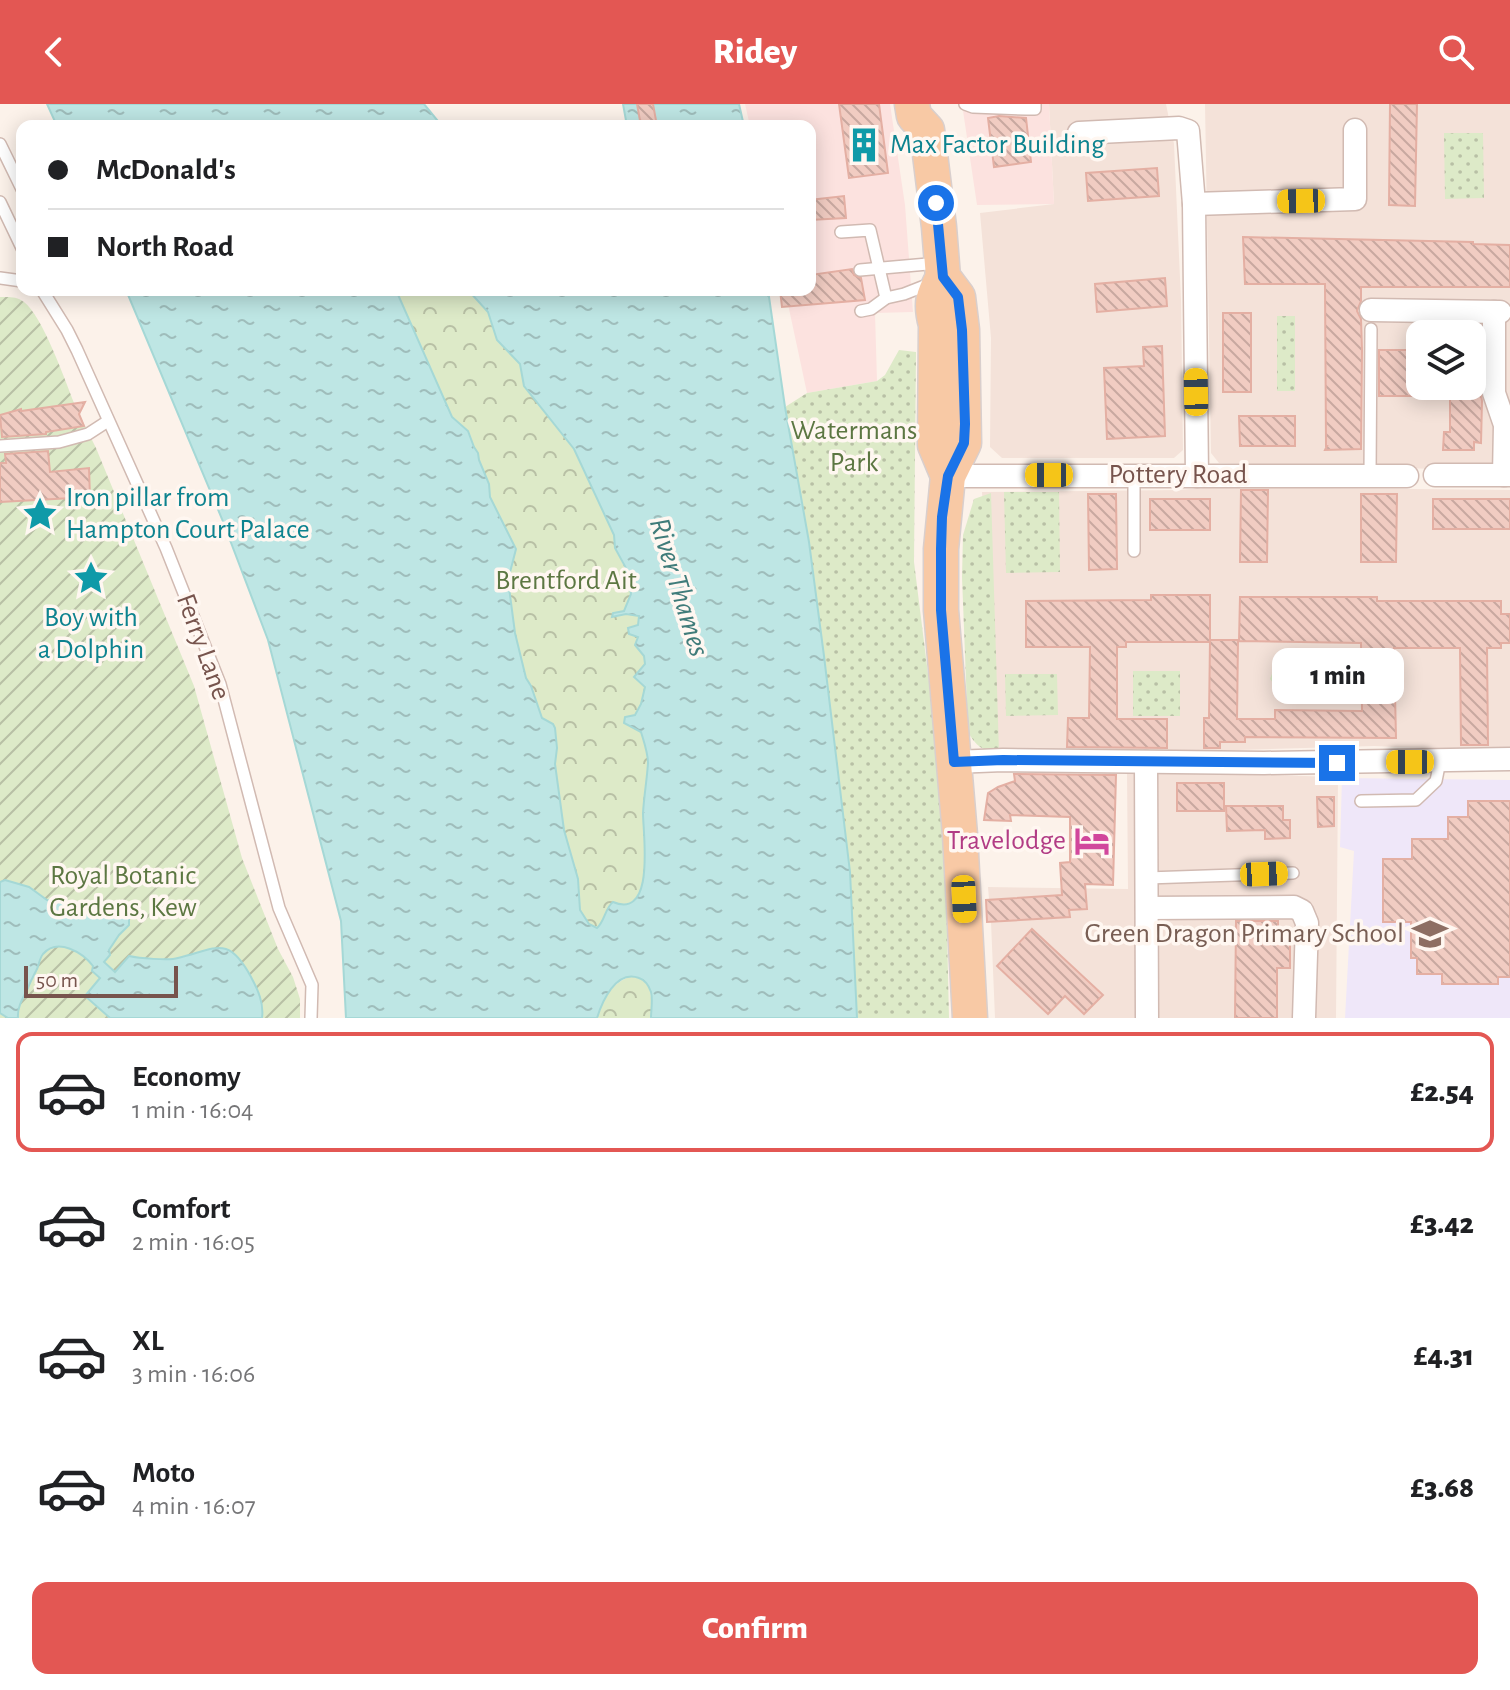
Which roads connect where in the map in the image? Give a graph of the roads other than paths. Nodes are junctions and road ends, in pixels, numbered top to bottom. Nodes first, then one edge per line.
1 (970, 105) edge
2 (1035, 106) edge
3 (925, 113) edge
4 (1355, 130) dead end
5 (1079, 133) dead end
6 (0, 144) edge
7 (16, 177) edge
8 (0, 202) edge
9 (1194, 204) junction
10 (841, 232) dead end
11 (16, 235) edge
12 (860, 270) dead end
13 (879, 270) junction
14 (942, 270) junction
15 (44, 296) edge
16 (886, 298) junction
17 (861, 311) dead end
18 (1371, 320) joint
19 (108, 421) junction
20 (0, 446) edge
21 (1134, 475) junction
22 (1370, 475) junction
23 (1435, 475) dead end
24 (1507, 475) edge
25 (948, 476) junction
26 (1197, 476) junction
27 (1407, 476) dead end
28 (1134, 551) dead end
29 (1510, 759) edge
30 (1440, 761) junction
31 (954, 762) junction
32 (1146, 762) junction
33 (1361, 801) dead end
34 (1293, 873) dead end
35 (1147, 878) junction
36 (1147, 908) junction
37 (311, 1018) edge
38 (970, 1018) edge
39 (1147, 1018) edge
40 (1304, 1018) edge

1 - 2 lane
3 - 14 main road
4 - 9 street
5 - 9 street
6 - 7 lane
8 - 11 lane
9 - 26 street
10 - 13 lane
12 - 13 lane
13 - 14 lane
13 - 16 lane
14 - 16 lane
14 - 25 main road
15 - 19 lane, Ferry Lane
16 - 17 lane
18 - 22 lane
18 - 24 street
19 - 20 lane
19 - 37 lane, Ferry Lane
21 - 25 street, Pottery Road
21 - 26 street, Pottery Road
21 - 28 lane
22 - 26 street, Pottery Road
22 - 27 street, Pottery Road
23 - 24 street
25 - 31 main road
29 - 30 street
30 - 32 street
30 - 33 lane
31 - 32 street
31 - 38 main road
32 - 35 street
34 - 35 lane
35 - 36 street
36 - 39 street
36 - 40 street

